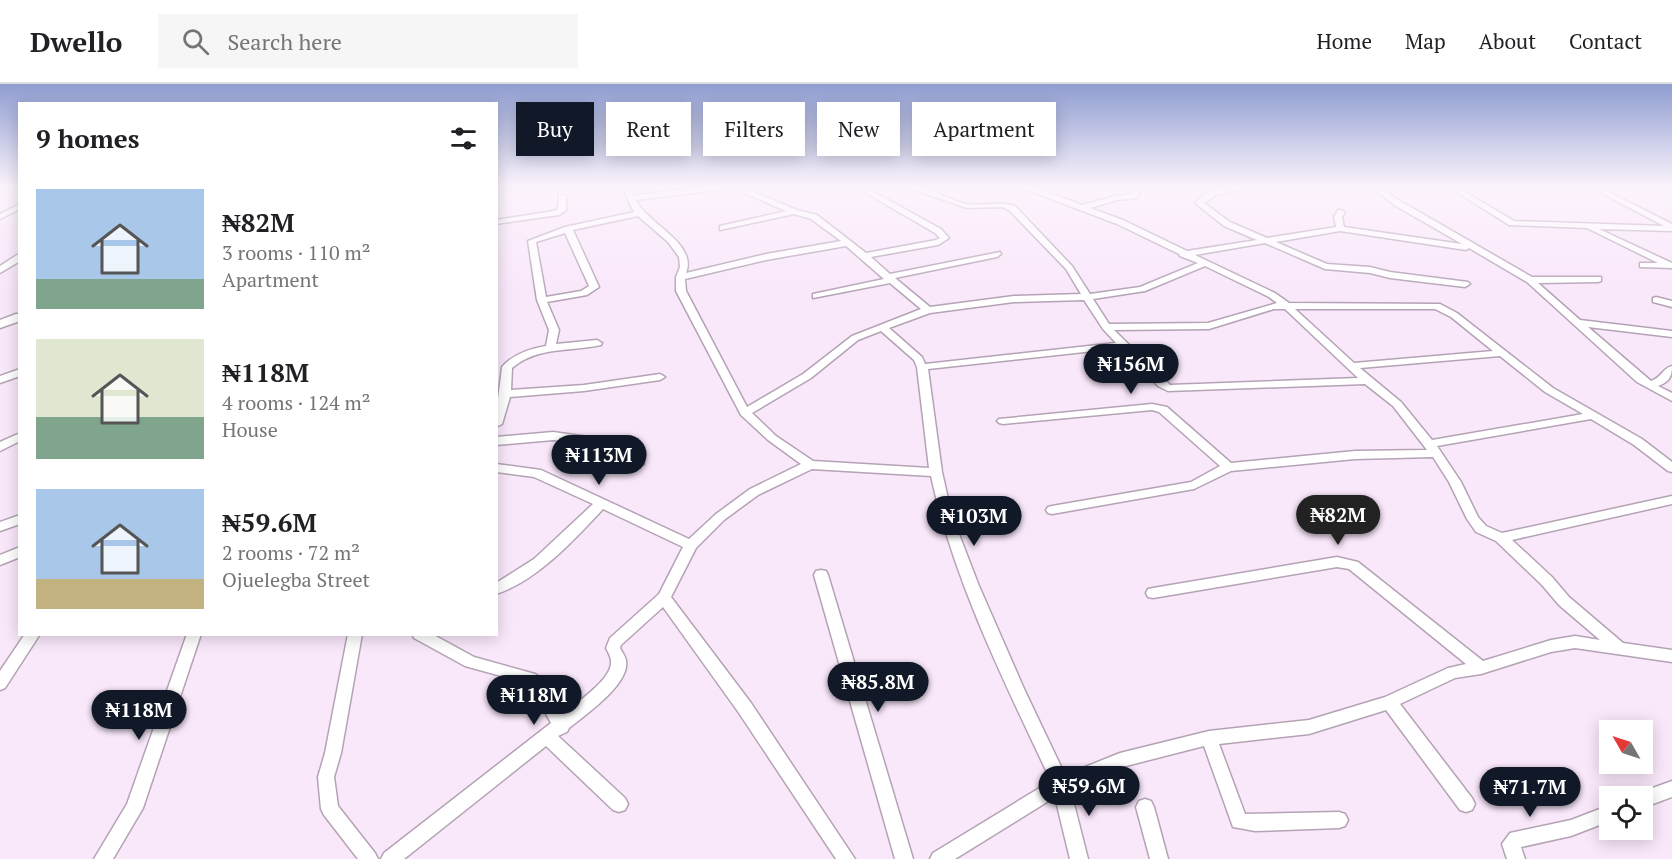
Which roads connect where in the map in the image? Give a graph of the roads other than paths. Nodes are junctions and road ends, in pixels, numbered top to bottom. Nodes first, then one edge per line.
1 (598, 222) edge
2 (650, 222) edge
3 (749, 222) edge
4 (821, 222) edge
5 (922, 222) edge
6 (1025, 222) edge
7 (1120, 222) edge
8 (1225, 222) edge
9 (1339, 222) edge
10 (1430, 222) edge
11 (1511, 222) edge
12 (1586, 225) junction
13 (723, 228) dead end
14 (1672, 228) edge
15 (568, 229) junction
16 (1340, 229) junction
17 (1264, 241) junction
18 (847, 243) junction
19 (1475, 249) junction
20 (997, 254) dead end
21 (1183, 254) junction
22 (864, 256) junction
23 (18, 258) edge
24 (1203, 264) junction
25 (1643, 265) dead end
26 (1672, 266) edge
27 (0, 270) edge
28 (680, 276) junction
29 (889, 279) junction
30 (1598, 279) dead end
31 (1530, 280) junction
32 (1465, 284) dead end
33 (816, 296) dead end
34 (1088, 297) junction
35 (542, 300) junction
36 (1656, 300) dead end
37 (1672, 304) edge
38 (1287, 306) junction
39 (928, 310) junction
40 (18, 318) edge
41 (1579, 323) junction
42 (0, 324) edge
43 (1106, 327) junction
44 (883, 328) junction
45 (1672, 334) edge
46 (597, 343) dead end
47 (1123, 345) junction
48 (550, 349) junction
49 (1500, 353) junction
50 (1352, 366) junction
51 (502, 367) edge
52 (922, 367) junction
53 (1672, 369) edge
54 (18, 373) edge
55 (660, 377) dead end
56 (0, 380) edge
57 (1367, 381) junction
58 (1649, 385) junction
59 (505, 394) junction
60 (1672, 398) edge
61 (746, 412) junction
62 (1592, 416) junction
63 (498, 417) edge
64 (1003, 421) dead end
65 (18, 437) edge
66 (498, 441) edge
67 (0, 447) edge
68 (1432, 449) junction
69 (638, 465) dead end
70 (810, 465) junction
71 (1228, 467) junction
72 (498, 468) edge
73 (1672, 468) edge
74 (936, 472) junction
75 (1672, 500) edge
76 (602, 504) junction
77 (1052, 510) dead end
78 (18, 520) edge
79 (0, 527) edge
80 (1501, 538) junction
81 (691, 545) junction
82 (18, 553) edge
83 (0, 560) edge
84 (820, 575) dead end
85 (498, 588) edge
86 (1153, 593) dead end
87 (664, 598) junction
88 (32, 636) edge
89 (193, 636) edge
90 (355, 636) edge
91 (423, 636) edge
92 (1619, 647) junction
93 (1672, 656) edge
94 (1481, 668) junction
95 (0, 684) edge
96 (1389, 702) junction
97 (554, 732) junction
98 (1209, 738) junction
99 (1061, 784) junction
100 (1672, 789) edge
101 (1653, 796) edge
102 (619, 804) dead end
103 (1466, 804) dead end
104 (1145, 807) dead end
105 (1599, 817) edge
106 (1339, 820) dead end
107 (103, 859) edge
108 (369, 859) edge
109 (390, 859) edge
110 (846, 859) edge
111 (904, 859) edge
112 (939, 859) edge
113 (1079, 859) edge
114 (1159, 859) edge
115 (1516, 859) edge

1 - 15 street
2 - 28 street
3 - 13 street
4 - 18 street
5 - 22 street
6 - 34 street
7 - 21 street
8 - 17 street
9 - 16 street
10 - 19 street
11 - 12 street
12 - 14 street
12 - 26 street
15 - 35 street
15 - 35 street
16 - 17 street
16 - 19 street
17 - 21 street
17 - 32 street
18 - 22 street
18 - 28 street
19 - 31 street
20 - 29 street
21 - 24 street
22 - 29 street
23 - 27 street
24 - 34 street
24 - 38 street
25 - 26 street
28 - 61 street
29 - 33 street
29 - 39 street
30 - 31 street
31 - 41 street
34 - 39 street
34 - 43 street
35 - 48 street
36 - 37 street
38 - 43 street
38 - 49 street
38 - 50 street
39 - 44 street
40 - 42 street
41 - 45 street
41 - 58 street
43 - 47 street
44 - 52 street
44 - 61 street
46 - 48 street
47 - 52 street
47 - 57 street
48 - 51 street
49 - 50 street
49 - 62 street
50 - 57 street
51 - 59 street
52 - 74 street
53 - 58 street
54 - 56 street
55 - 59 street
57 - 68 street
58 - 60 street
59 - 63 street
61 - 70 street
62 - 68 street
62 - 73 street
64 - 71 street
65 - 67 street
66 - 69 street
68 - 71 street
68 - 80 street
70 - 74 street
70 - 81 street
71 - 77 street
72 - 76 street
74 - 99 street
75 - 80 street
76 - 81 street
76 - 85 street
78 - 79 street
80 - 92 street
81 - 87 street
82 - 83 street
84 - 111 street
86 - 94 street
87 - 97 street
87 - 110 street
88 - 95 street
89 - 107 street
90 - 108 street
91 - 97 street
92 - 93 street
92 - 94 street
94 - 96 street
96 - 98 street
96 - 103 street
97 - 102 street
97 - 109 street
98 - 99 street
98 - 106 street
99 - 112 street
99 - 113 street
100 - 101 street
104 - 114 street
105 - 115 street

